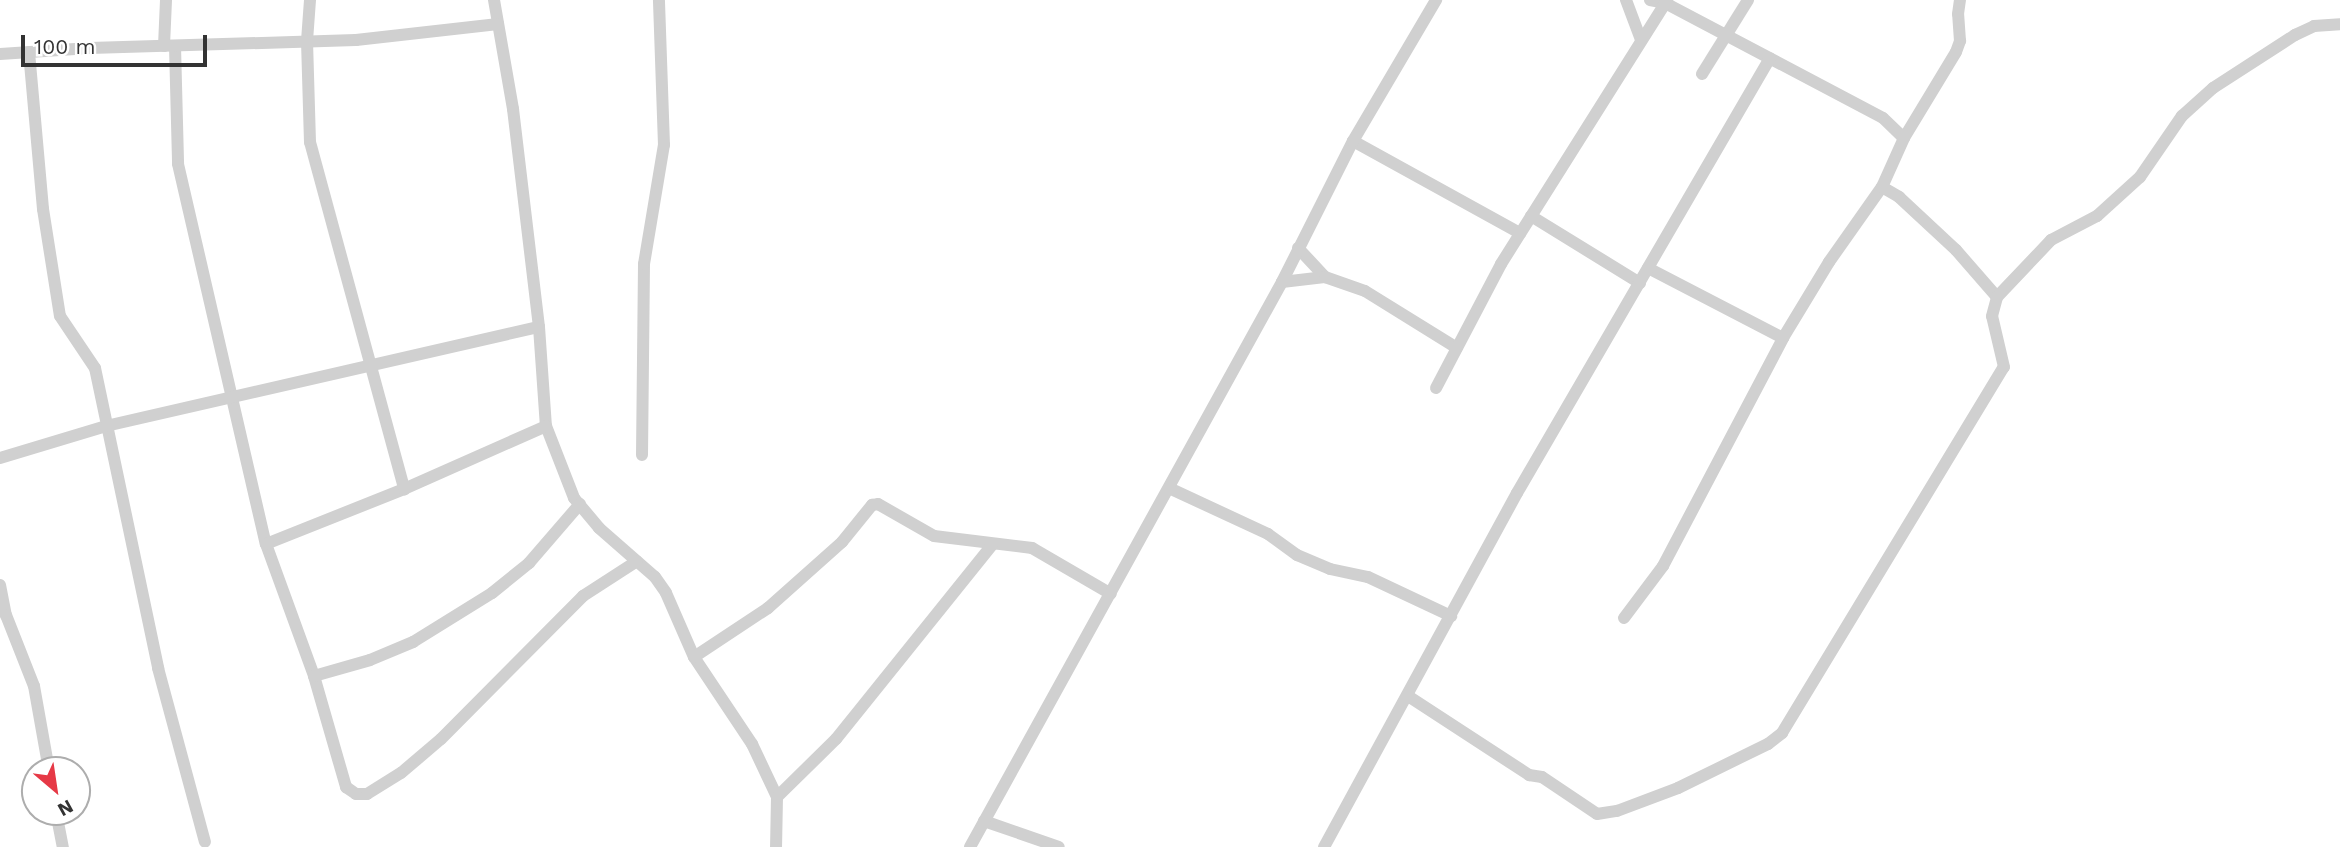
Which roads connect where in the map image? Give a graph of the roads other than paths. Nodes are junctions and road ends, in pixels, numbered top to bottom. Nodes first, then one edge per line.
1 (166, 0) edge
2 (310, 0) edge
3 (494, 0) edge
4 (659, 0) edge
5 (1436, 0) edge
6 (1626, 0) edge
7 (1650, 0) edge
8 (1748, 0) edge
9 (1960, 0) edge
10 (1666, 1) edge
11 (498, 23) junction
12 (2340, 24) edge
13 (1726, 34) junction
14 (1642, 40) junction
15 (307, 41) junction
16 (169, 46) junction
17 (29, 52) junction
18 (0, 54) edge
19 (1770, 58) junction
20 (1702, 74) dead end
21 (1904, 138) junction
22 (1353, 141) junction
23 (1882, 187) junction
24 (1531, 216) junction
25 (1520, 233) junction
26 (1298, 248) junction
27 (1648, 268) junction
28 (1325, 277) junction
29 (1282, 282) junction
30 (1640, 282) junction
31 (1997, 298) junction
32 (539, 327) junction
33 (1783, 338) junction
34 (1457, 348) junction
35 (369, 365) junction
36 (1436, 388) dead end
37 (232, 399) junction
38 (106, 426) junction
39 (545, 426) junction
40 (642, 455) dead end
41 (0, 458) edge
42 (1169, 488) junction
43 (404, 489) junction
44 (580, 504) junction
45 (266, 544) junction
46 (992, 545) junction
47 (637, 561) junction
48 (0, 585) edge
49 (1111, 594) junction
50 (1451, 616) junction
51 (1624, 618) dead end
52 (694, 657) junction
53 (314, 676) junction
54 (1408, 696) junction
55 (46, 756) edge
56 (777, 797) junction
57 (984, 821) junction
58 (59, 826) edge
59 (205, 842) dead end
60 (63, 847) edge
61 (776, 847) edge
62 (970, 847) edge
63 (1059, 847) edge
64 (1324, 847) edge

1 - 16 street
2 - 15 street
3 - 11 street
4 - 40 street
5 - 22 street
6 - 14 street
7 - 10 street
8 - 13 street
9 - 21 street
10 - 13 street
10 - 14 street
11 - 15 street
11 - 32 street
12 - 31 street
13 - 19 street
13 - 20 street
14 - 24 street
15 - 16 street
15 - 35 street
16 - 17 street
16 - 37 street
17 - 18 street
17 - 38 street
19 - 21 street
19 - 27 street
21 - 23 street
22 - 25 street
22 - 26 street
23 - 31 street
23 - 33 street
24 - 25 street
24 - 30 street
25 - 34 street
26 - 28 street
26 - 29 street
27 - 30 street
27 - 33 street
28 - 29 street
28 - 34 street
29 - 42 street
30 - 50 street
31 - 54 street
32 - 35 street
32 - 39 street
33 - 51 street
34 - 36 street
35 - 37 street
35 - 43 street
37 - 38 street
37 - 45 street
38 - 41 street
38 - 59 street
39 - 43 street
39 - 44 street
42 - 49 street
42 - 50 street
43 - 45 street
44 - 47 street
44 - 53 street
45 - 53 street
46 - 49 street
46 - 52 street
46 - 56 street
47 - 52 street
47 - 53 street
48 - 55 street
49 - 57 street
50 - 54 street
52 - 56 street
54 - 64 street
56 - 61 street
57 - 62 street
57 - 63 street
58 - 60 street

